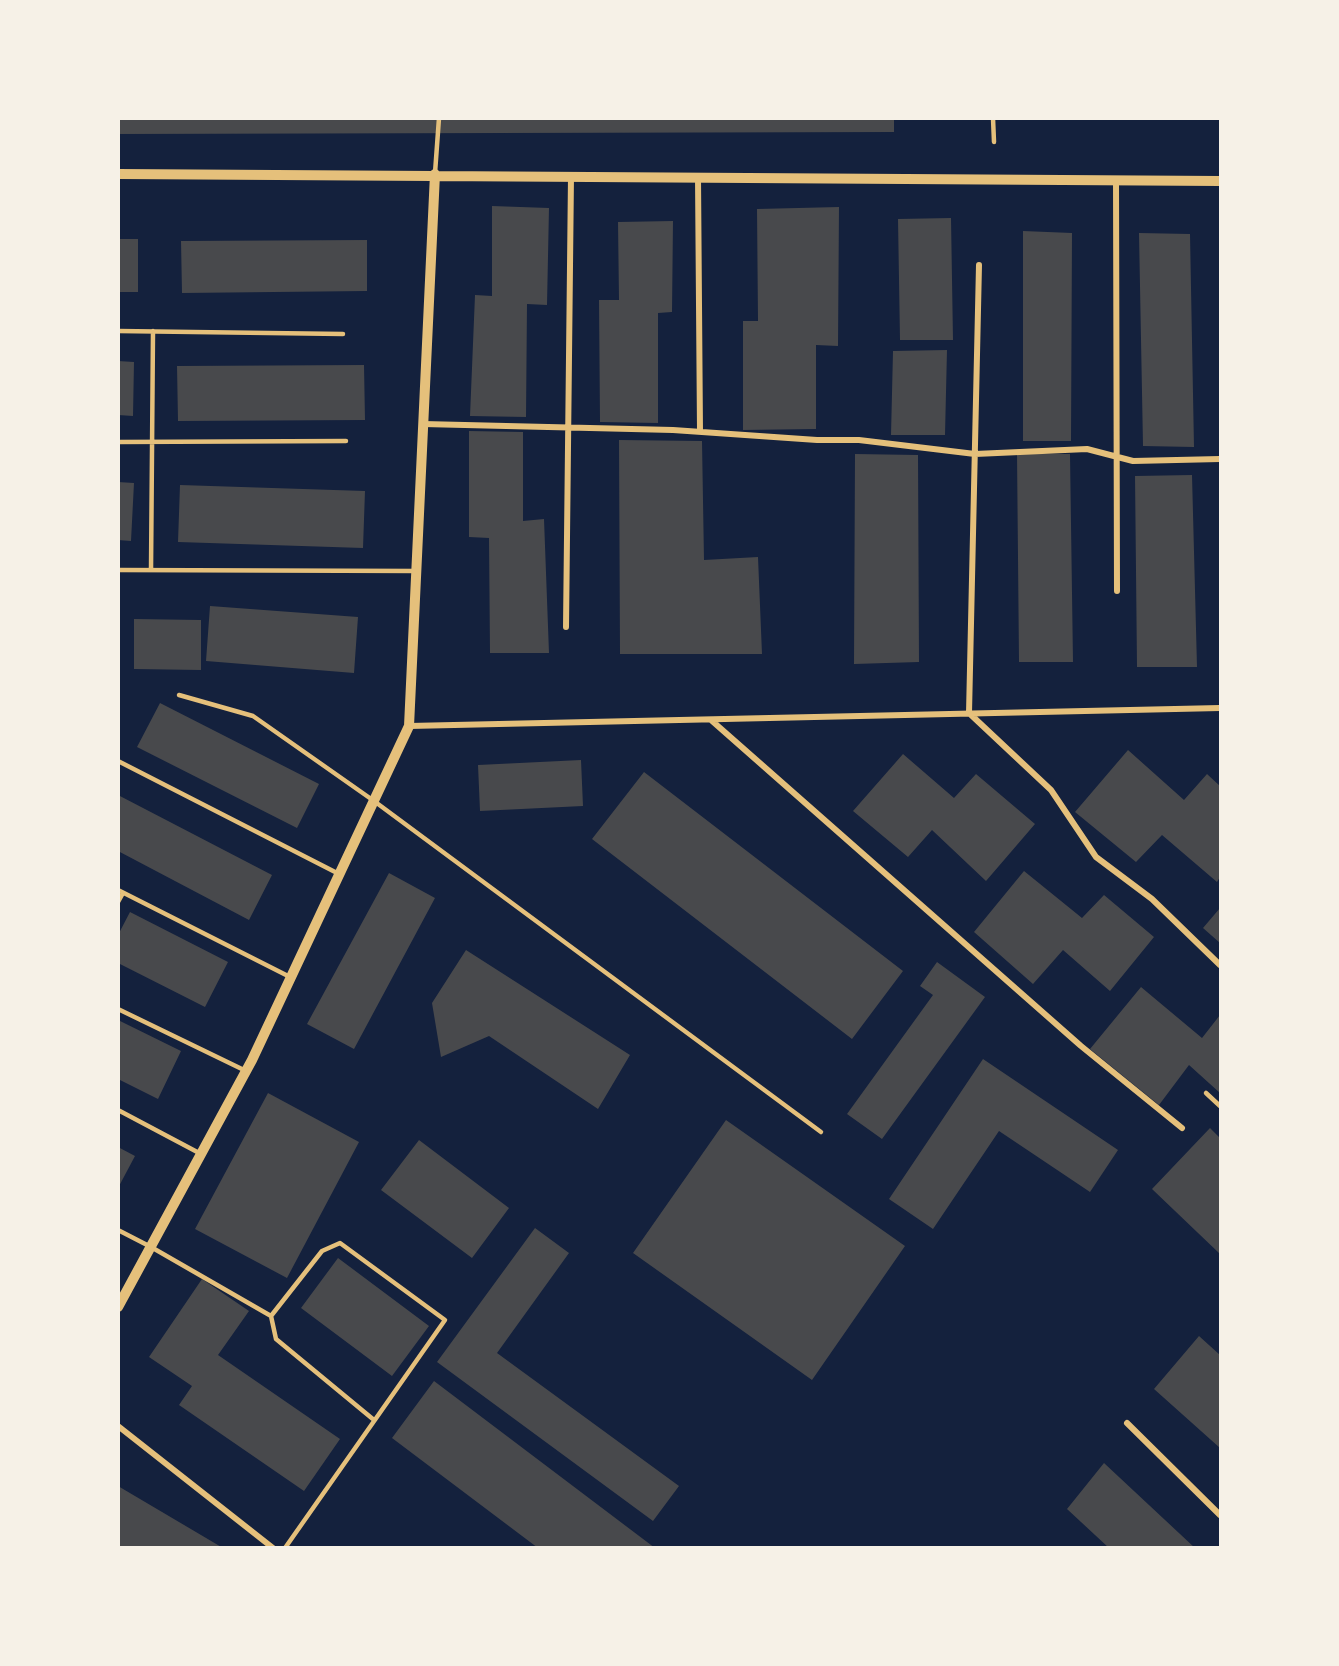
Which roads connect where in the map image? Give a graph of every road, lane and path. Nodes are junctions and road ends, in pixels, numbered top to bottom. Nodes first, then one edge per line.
1 (439, 118) edge
2 (993, 118) edge
3 (994, 142) dead end
4 (118, 174) edge
5 (435, 174) junction
6 (571, 176) junction
7 (698, 177) junction
8 (1116, 180) junction
9 (1221, 181) edge
10 (979, 265) dead end
11 (118, 331) edge
12 (153, 331) junction
13 (343, 334) dead end
14 (423, 424) junction
15 (568, 427) junction
16 (700, 432) junction
17 (346, 441) dead end
18 (118, 442) edge
19 (152, 442) junction
20 (975, 454) junction
21 (1116, 457) junction
22 (1221, 459) edge
23 (118, 570) edge
24 (151, 570) junction
25 (416, 571) junction
26 (1117, 591) dead end
27 (566, 627) dead end
28 (179, 695) dead end
29 (1221, 708) edge
30 (969, 713) junction
31 (711, 720) junction
32 (409, 726) junction
33 (118, 761) edge
34 (374, 801) junction
35 (339, 874) junction
36 (121, 891) edge
37 (118, 902) edge
38 (1221, 965) edge
39 (291, 977) junction
40 (118, 1009) edge
41 (246, 1071) junction
42 (1206, 1093) dead end
43 (1221, 1106) edge
44 (118, 1110) edge
45 (1182, 1128) dead end
46 (821, 1132) dead end
47 (201, 1154) junction
48 (118, 1230) edge
49 (151, 1247) junction
50 (118, 1307) edge
51 (271, 1316) junction
52 (374, 1420) junction
53 (1126, 1423) dead end
54 (118, 1426) edge
55 (1221, 1515) edge
56 (273, 1548) edge
57 (285, 1548) edge

1 - 5 lane
2 - 3 lane
4 - 5 street
5 - 6 street
5 - 14 street
6 - 7 street
6 - 15 street
7 - 8 street
7 - 16 street
8 - 9 street
8 - 21 street
10 - 20 street
11 - 12 lane
12 - 13 lane
12 - 19 lane
14 - 15 street
14 - 25 street
15 - 16 street
15 - 27 street
16 - 20 street
17 - 19 lane
18 - 19 lane
19 - 24 lane
20 - 21 street
20 - 30 street
21 - 22 street
21 - 26 street
23 - 24 lane
24 - 25 lane
25 - 32 street
28 - 34 lane
29 - 30 street
30 - 31 street
30 - 38 street
31 - 32 street
31 - 45 street
32 - 34 street
33 - 35 lane
34 - 35 street
34 - 46 lane
35 - 39 street
36 - 37 lane
36 - 39 lane
39 - 41 street
40 - 41 lane
41 - 47 street
42 - 43 lane
44 - 47 lane
47 - 49 street
48 - 49 lane
49 - 50 street
49 - 51 lane
51 - 52 lane
51 - 52 lane
52 - 57 lane
53 - 55 street
54 - 56 street

